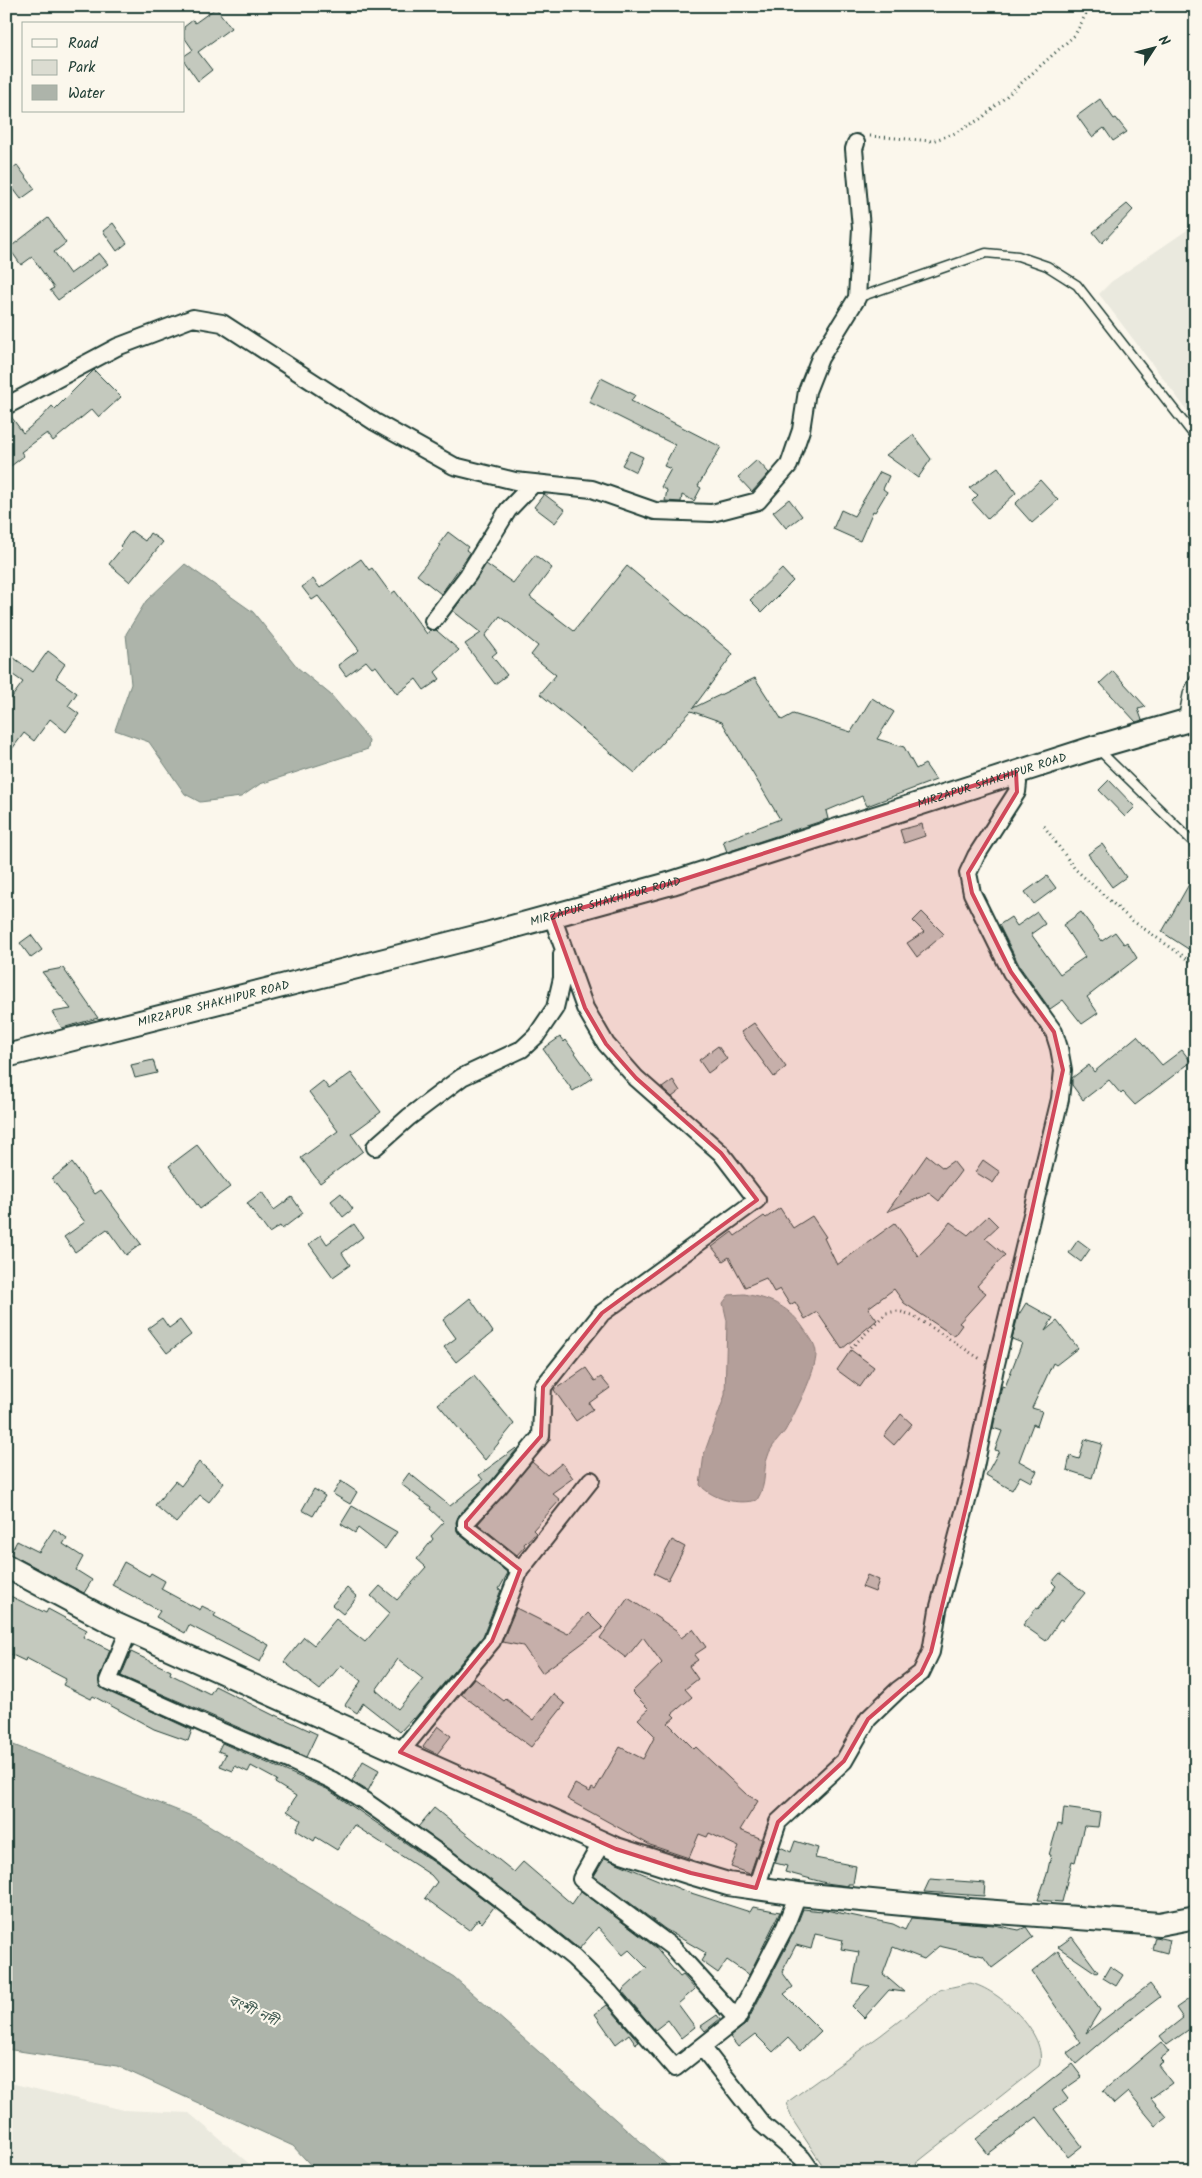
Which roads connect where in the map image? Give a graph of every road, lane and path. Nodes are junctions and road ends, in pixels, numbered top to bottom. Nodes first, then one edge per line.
1 (1090, 6) edge
2 (856, 143) joint
3 (857, 298) junction
4 (6, 406) edge
5 (1196, 438) edge
6 (534, 483) junction
7 (433, 621) dead end
8 (1196, 677) edge
9 (1189, 720) edge
10 (1096, 747) junction
11 (1016, 772) junction
12 (1044, 826) dead end
13 (1196, 845) edge
14 (552, 916) junction
15 (562, 944) junction
16 (1196, 965) edge
17 (6, 1056) edge
18 (375, 1147) dead end
19 (851, 1348) dead end
20 (995, 1368) junction
21 (591, 1480) dead end
22 (6, 1566) edge
23 (520, 1570) junction
24 (129, 1630) junction
25 (400, 1752) junction
26 (602, 1842) junction
27 (756, 1888) junction
28 (798, 1894) junction
29 (1196, 1918) edge
30 (737, 2019) junction
31 (702, 2047) junction
32 (812, 2172) edge

1 - 2 path
2 - 3 street
3 - 5 lane
3 - 6 street
4 - 6 street
6 - 7 street
8 - 9 lane
9 - 10 street, MIRZAPUR SHAKHIPUR ROAD
10 - 11 street, MIRZAPUR SHAKHIPUR ROAD
10 - 13 lane
11 - 14 street, MIRZAPUR SHAKHIPUR ROAD
11 - 20 street
12 - 16 path
14 - 15 street
14 - 17 street, MIRZAPUR SHAKHIPUR ROAD
15 - 18 street
15 - 23 street
19 - 20 path
20 - 27 street
21 - 23 street
22 - 24 street
23 - 25 street
24 - 25 street
24 - 31 street
25 - 26 street
26 - 27 street
26 - 30 street
27 - 28 street
28 - 29 street
28 - 30 street
30 - 31 street
31 - 32 street

